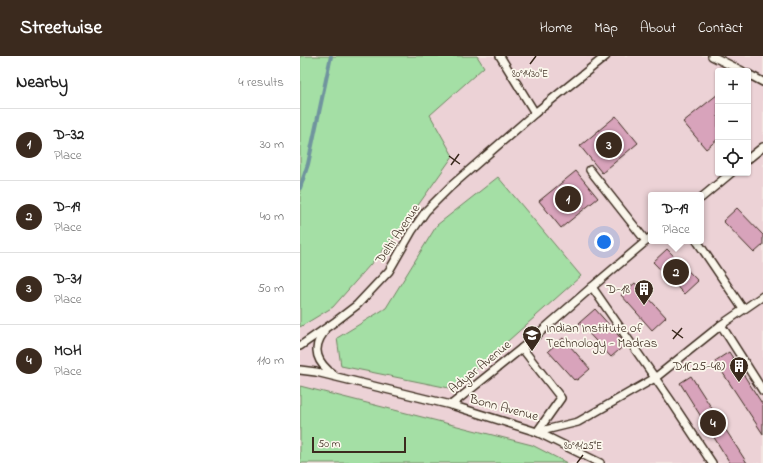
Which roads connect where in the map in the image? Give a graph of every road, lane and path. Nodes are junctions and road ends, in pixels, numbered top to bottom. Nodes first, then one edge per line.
1 (500, 56) edge
2 (606, 56) edge
3 (712, 56) edge
4 (736, 68) edge
5 (751, 76) edge
6 (763, 82) edge
7 (535, 113) junction
8 (763, 147) edge
9 (751, 157) edge
10 (590, 170) dead end
11 (727, 176) edge
12 (704, 196) edge
13 (648, 239) edge
14 (699, 244) edge
15 (592, 287) junction
16 (763, 296) edge
17 (743, 309) junction
18 (721, 325) junction
19 (327, 327) junction
20 (300, 346) edge
21 (522, 348) junction
22 (300, 370) edge
23 (335, 377) junction
24 (655, 378) junction
25 (763, 391) edge
26 (450, 405) junction
27 (537, 432) junction
28 (600, 463) edge
29 (712, 463) edge

1 - 7 lane
2 - 7 lane, Delhi Avenue
3 - 4 lane
5 - 6 lane
7 - 19 lane, Delhi Avenue
8 - 9 lane
10 - 13 lane
11 - 12 lane
13 - 15 lane, Adyar Avenue
14 - 17 lane
15 - 21 lane, Adyar Avenue
15 - 24 lane
16 - 17 lane, Bonn Avenue
17 - 18 lane, Bonn Avenue
18 - 24 lane, Bonn Avenue
18 - 25 lane
19 - 20 lane, Delhi Avenue
19 - 23 lane
21 - 26 lane, Adyar Avenue
21 - 27 lane
22 - 23 lane, Bonn Avenue
23 - 26 lane, Bonn Avenue
24 - 27 lane, Bonn Avenue
24 - 29 lane
26 - 27 lane, Bonn Avenue
27 - 28 lane

